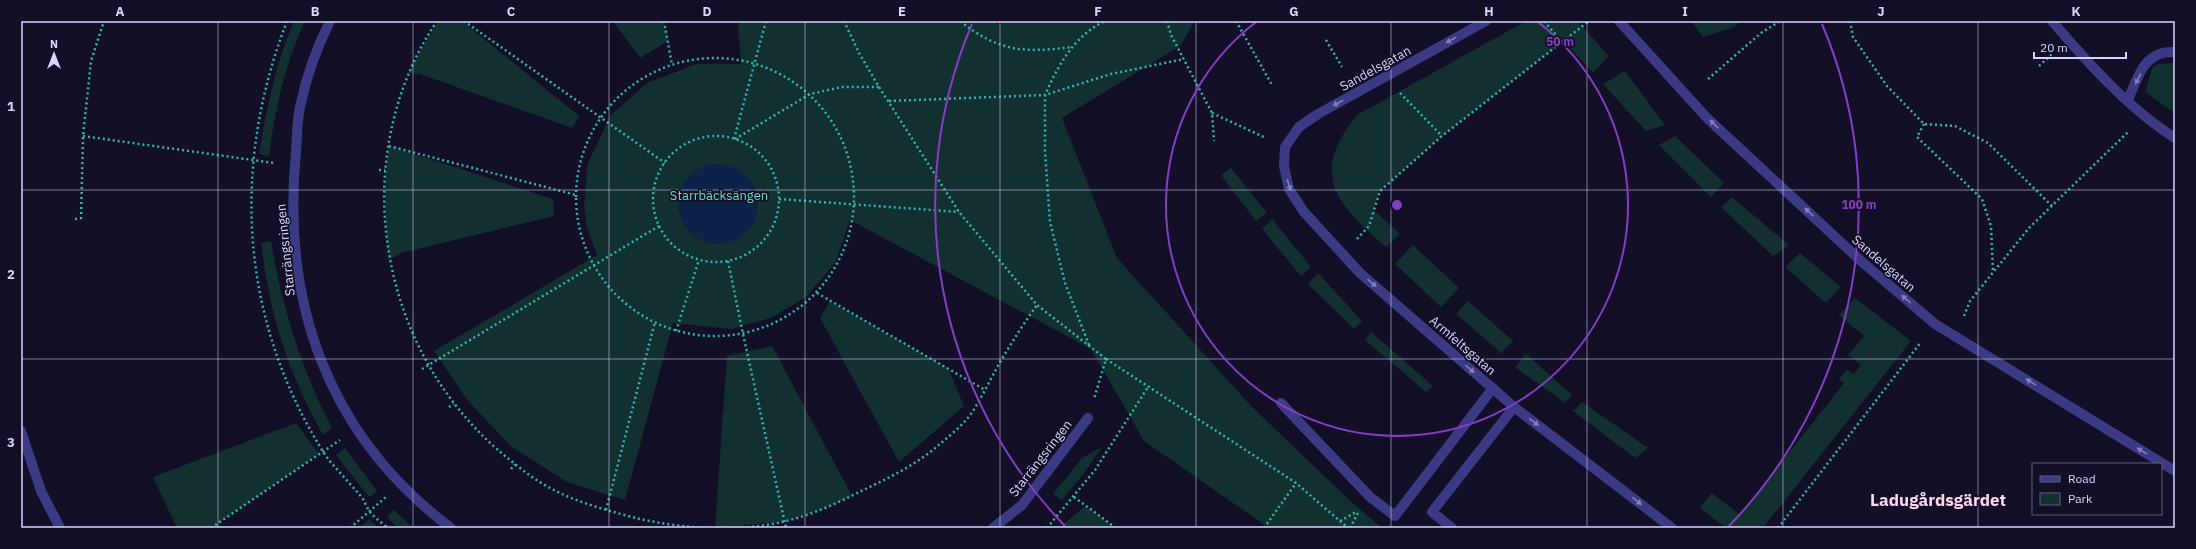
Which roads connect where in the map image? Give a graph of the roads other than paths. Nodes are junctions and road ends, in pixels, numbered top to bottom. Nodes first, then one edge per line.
1 (330, 21) edge
2 (1486, 21) edge
3 (1619, 21) edge
4 (2052, 21) edge
5 (2175, 52) edge
6 (2128, 100) junction
7 (2175, 138) edge
8 (1285, 147) joint
9 (1493, 388) junction
10 (1281, 403) dead end
11 (1514, 407) junction
12 (1088, 418) road end
13 (21, 431) edge
14 (2162, 463) edge
15 (2162, 463) edge
16 (2175, 471) edge
17 (60, 528) edge
18 (451, 528) edge
19 (992, 528) edge
20 (1452, 528) edge
21 (1672, 528) edge

1 - 18 street, Starrängsringen
2 -> 8 street, Sandelsgatan
15 -> 3 street, Sandelsgatan
4 - 6 street
5 -> 6 street
6 - 7 street
8 -> 9 street, Armfeltsgatan
9 - 10 street
9 - 11 street, Armfeltsgatan
11 - 20 street
11 -> 21 street, Armfeltsgatan
12 - 19 street, Starrängsringen
13 - 17 street
16 -> 14 street, Sandelsgatan

